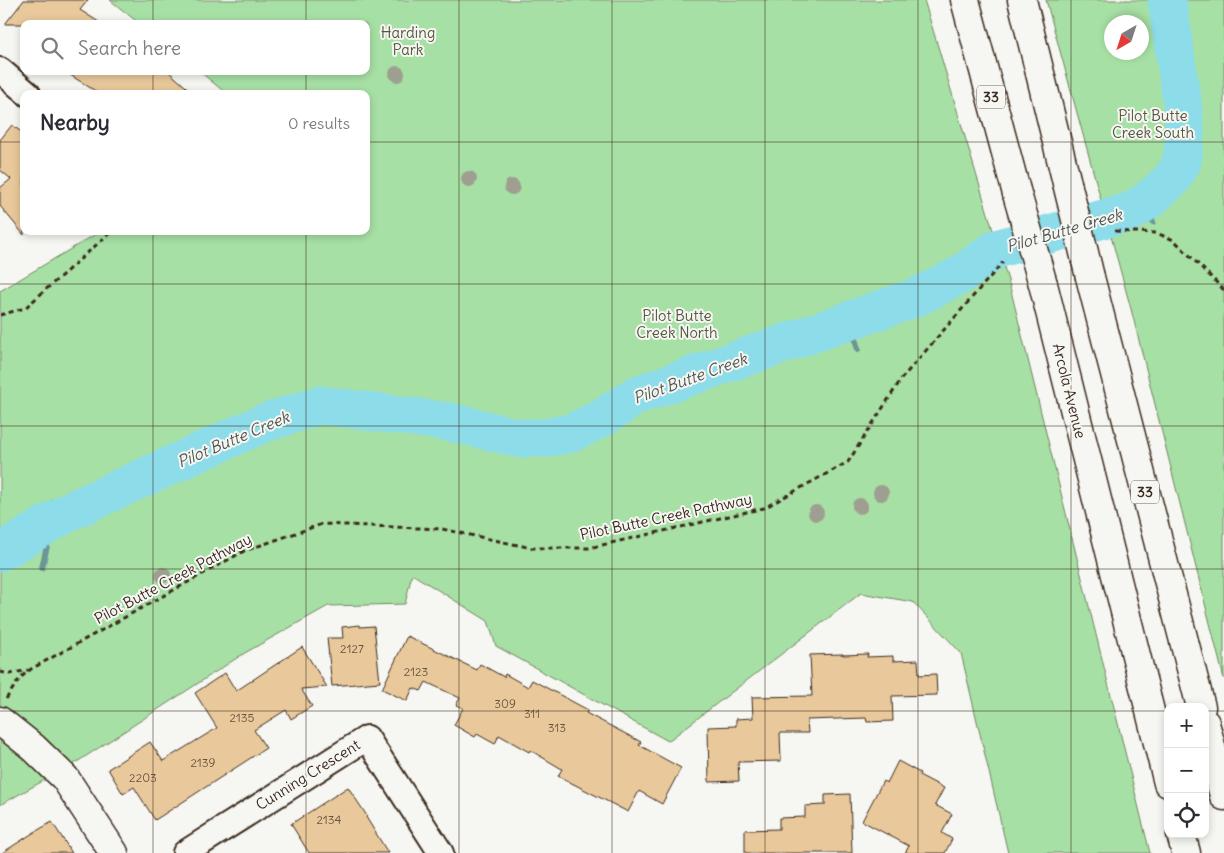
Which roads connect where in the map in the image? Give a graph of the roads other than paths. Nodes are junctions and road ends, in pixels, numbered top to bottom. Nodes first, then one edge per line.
1 (965, 0) edge
2 (1022, 0) edge
3 (0, 70) edge
4 (23, 90) edge
5 (1200, 703) edge
6 (3, 710) edge
7 (1209, 739) edge
8 (1164, 767) edge
9 (1224, 796) edge
10 (1182, 838) edge
11 (114, 853) edge
12 (185, 853) edge
13 (441, 853) edge
14 (1186, 853) edge

1 - 8 main road, Arcola Avenue / 33, bridge
2 - 5 main road, 33, bridge
3 - 4 street
6 - 11 main road
7 - 9 main road
10 - 14 main road
12 - 13 street, Cunning Crescent

